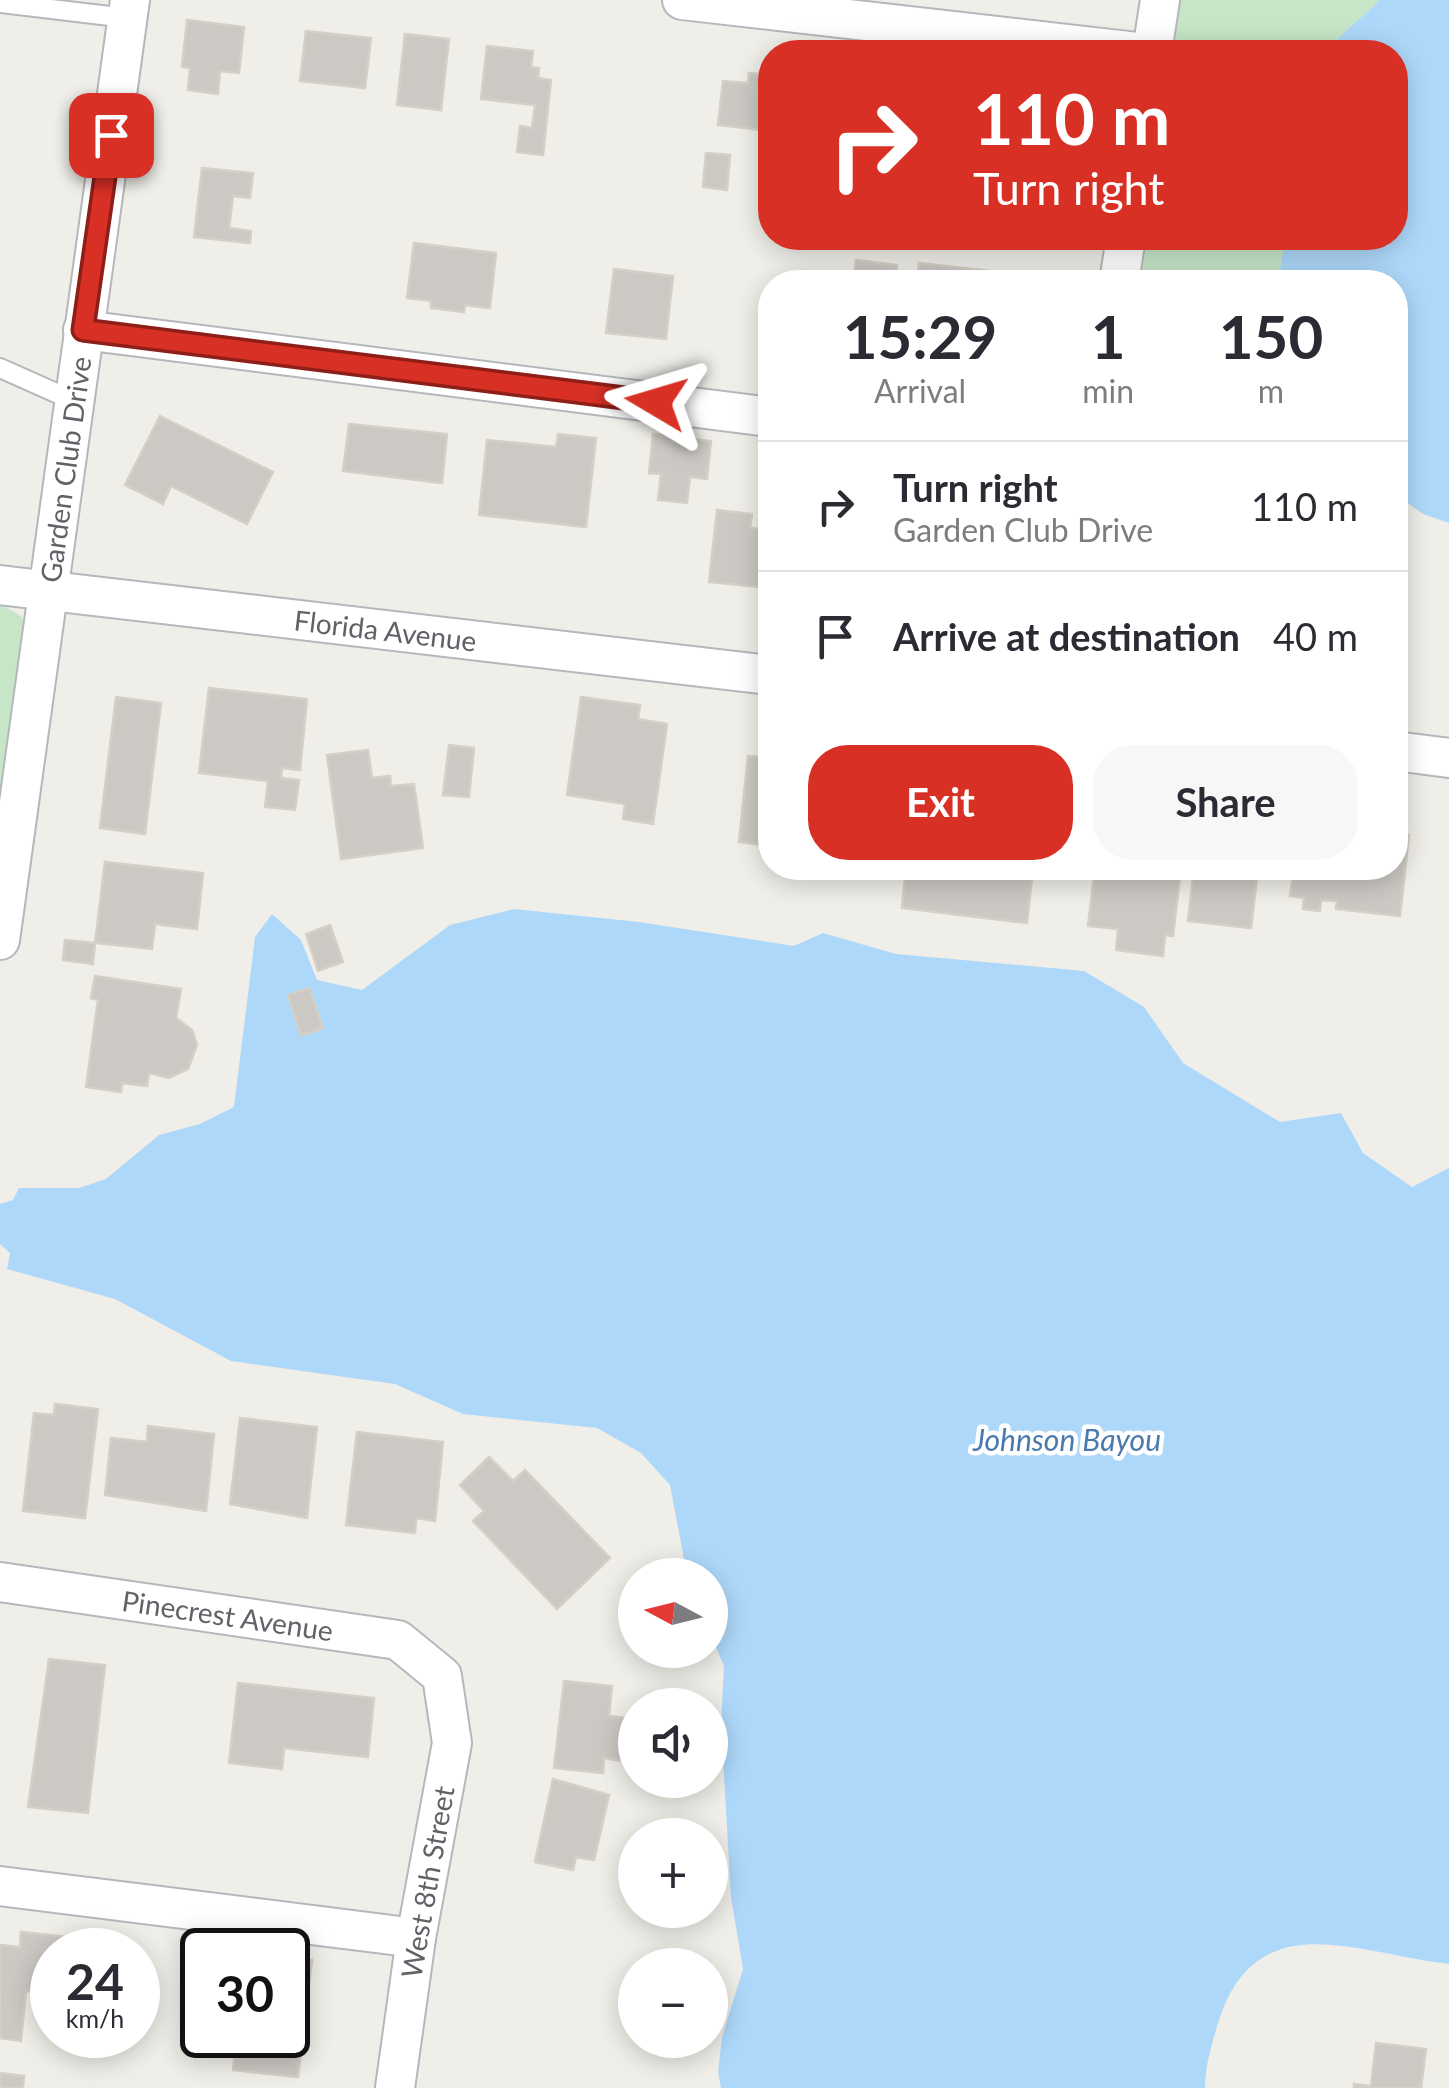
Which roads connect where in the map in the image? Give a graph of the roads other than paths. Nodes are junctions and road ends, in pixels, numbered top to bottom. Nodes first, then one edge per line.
1 (682, 0) edge
2 (1160, 0) edge
3 (0, 3) edge
4 (128, 9) edge
5 (1032, 40) edge
6 (1154, 40) edge
7 (83, 330) junction
8 (0, 368) edge
9 (74, 401) junction
10 (758, 415) edge
11 (0, 585) edge
12 (50, 588) junction
13 (758, 674) edge
14 (1408, 753) edge
15 (1449, 758) edge
16 (0, 940) edge
17 (0, 1582) edge
18 (442, 1676) joint
19 (0, 1886) edge
20 (416, 1938) junction
21 (395, 2088) edge

1 - 5 street
2 - 6 street
3 - 4 lane
4 - 7 street, Garden Club Drive
7 - 9 street, Garden Club Drive
7 - 10 street
8 - 9 lane
9 - 12 street, Garden Club Drive
11 - 12 street, Florida Avenue
12 - 13 street, Florida Avenue
12 - 16 street, Garden Club Drive
14 - 15 street
17 - 18 street, Pinecrest Avenue
18 - 20 street, West 8th Street
19 - 20 street
20 - 21 street, West 8th Street

